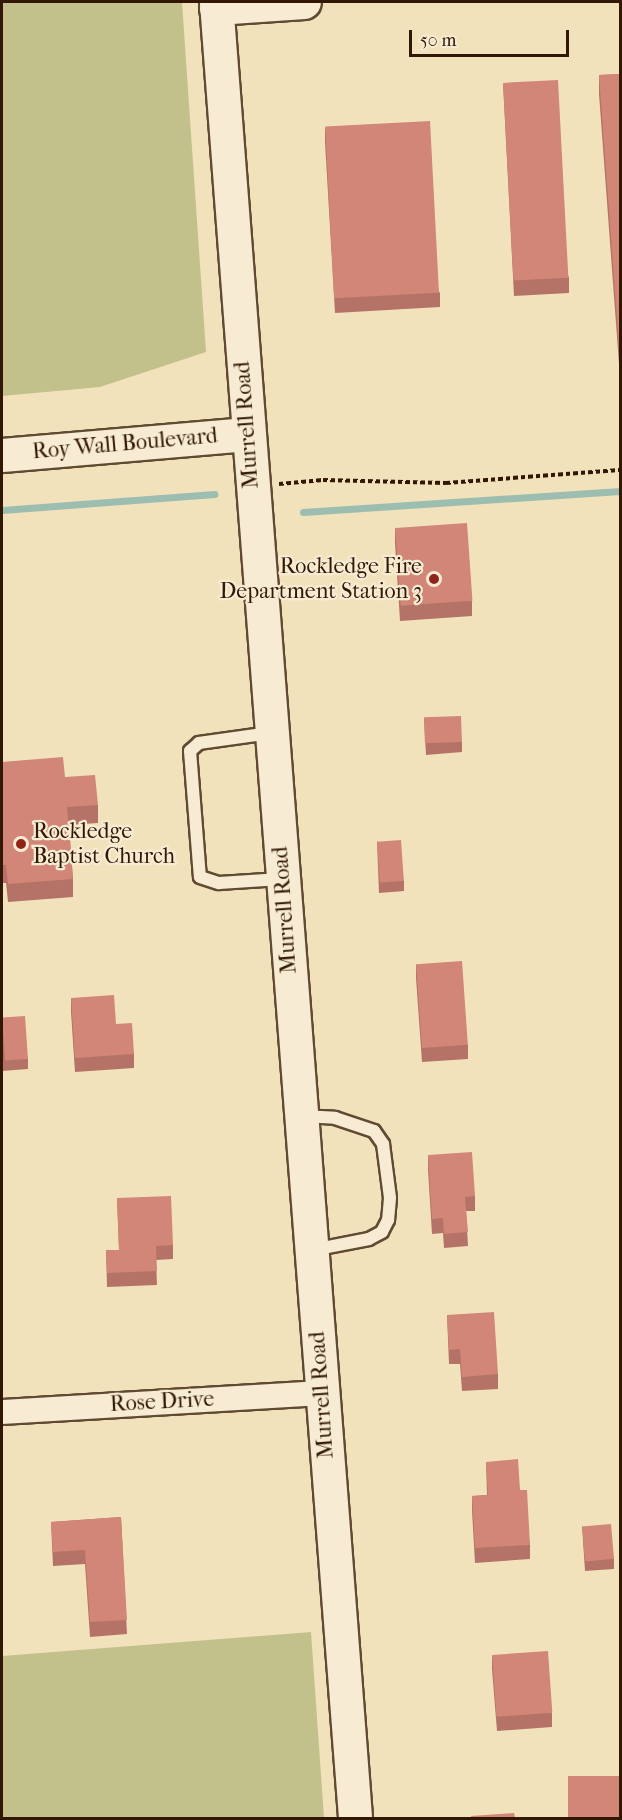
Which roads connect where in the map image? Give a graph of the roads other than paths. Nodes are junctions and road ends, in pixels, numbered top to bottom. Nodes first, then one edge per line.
1 (304, 2) edge
2 (216, 5) edge
3 (248, 434) junction
4 (2, 455) edge
5 (271, 733) junction
6 (282, 879) junction
7 (301, 1116) junction
8 (311, 1250) junction
9 (322, 1393) junction
10 (2, 1412) edge
11 (355, 1818) edge

1 - 2 street
2 - 3 street, Murrell Road
3 - 4 street, Roy Wall Boulevard
3 - 5 street, Murrell Road
5 - 6 street, Murrell Road
5 - 6 lane
6 - 7 street, Murrell Road
7 - 8 street, Murrell Road
7 - 8 lane
8 - 9 street, Murrell Road
9 - 10 street, Rose Drive
9 - 11 street, Murrell Road

